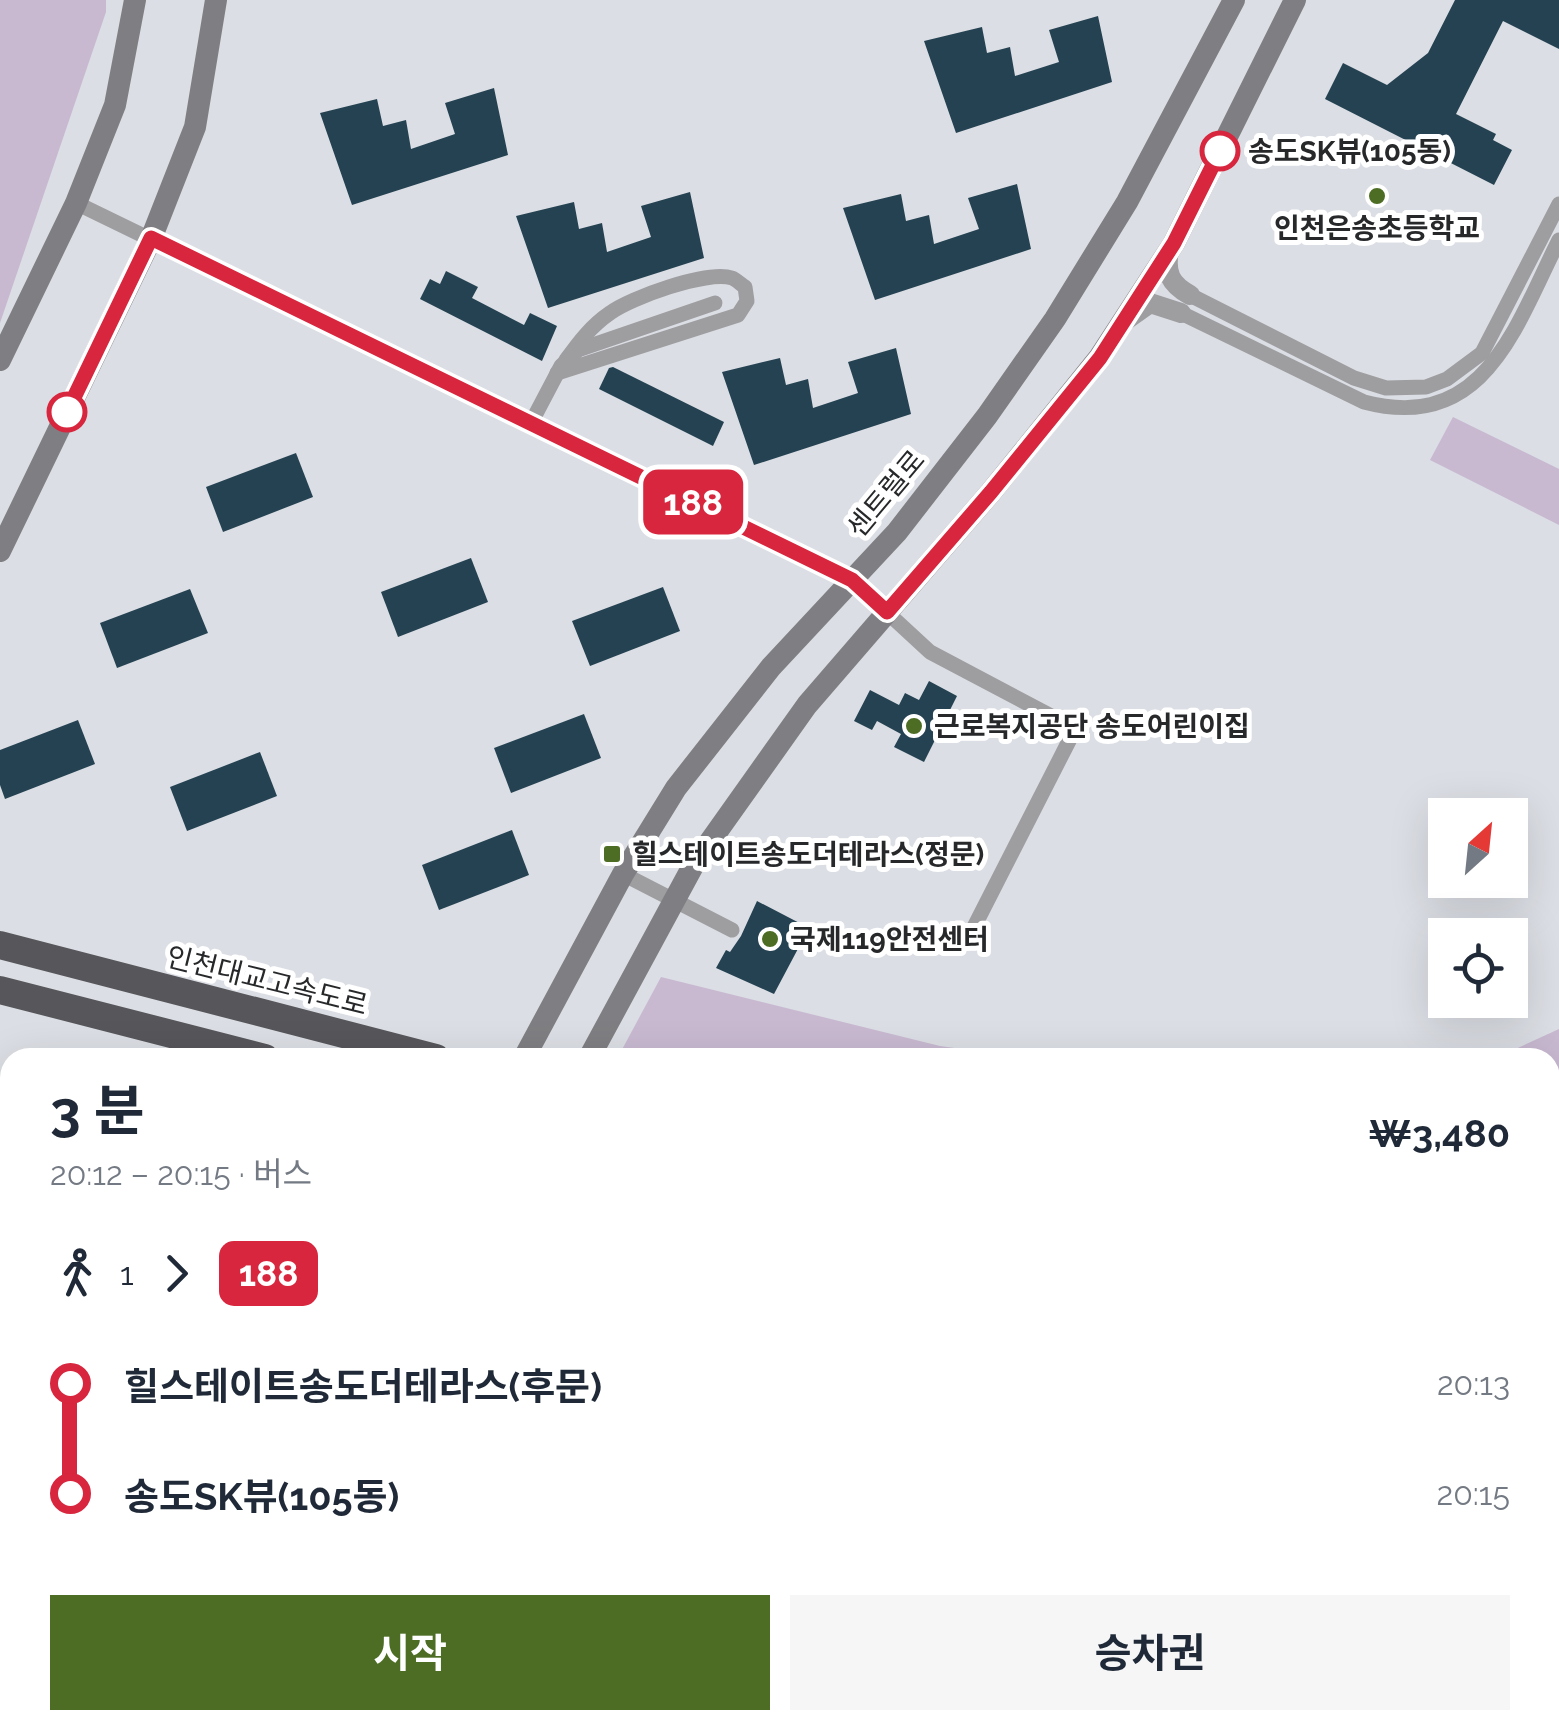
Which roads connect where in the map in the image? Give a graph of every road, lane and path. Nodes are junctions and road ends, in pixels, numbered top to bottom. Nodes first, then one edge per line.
1 (135, 0) edge
2 (216, 0) edge
3 (1234, 0) edge
4 (1296, 0) edge
5 (76, 203) junction
6 (1559, 204) edge
7 (151, 238) junction
8 (1559, 240) edge
9 (1170, 250) junction
10 (715, 304) dead end
11 (1186, 304) junction
12 (1121, 324) junction
13 (0, 360) edge
14 (561, 367) junction
15 (532, 423) junction
16 (0, 551) edge
17 (852, 580) junction
18 (887, 612) junction
19 (623, 874) junction
20 (675, 900) junction
21 (732, 930) dead end
22 (972, 931) dead end
23 (0, 946) edge
24 (83, 968) junction
25 (0, 990) edge
26 (72, 1008) junction
27 (176, 1048) edge
28 (226, 1048) edge
29 (349, 1048) edge
30 (397, 1048) edge
31 (529, 1048) edge
32 (594, 1048) edge

1 - 5 main road
2 - 7 main road
3 - 17 main road, 센트럴로
4 - 9 main road
5 - 7 street
5 - 13 main road
6 - 11 street
7 - 15 street
7 - 16 main road
8 - 11 street
9 - 11 street
9 - 12 main road
10 - 14 street
11 - 12 street
12 - 18 main road
14 - 14 street
14 - 15 street
15 - 17 street
17 - 18 street
17 - 19 main road, 센트럴로
18 - 20 main road
18 - 22 street
19 - 20 street
19 - 31 main road, 센트럴로
20 - 21 street
20 - 32 main road
23 - 24 highway, 인천대교고속도로
24 - 29 highway, 인천대교고속도로
24 - 30 highway, 인천대교고속도로
25 - 26 highway
26 - 27 highway
26 - 28 highway

